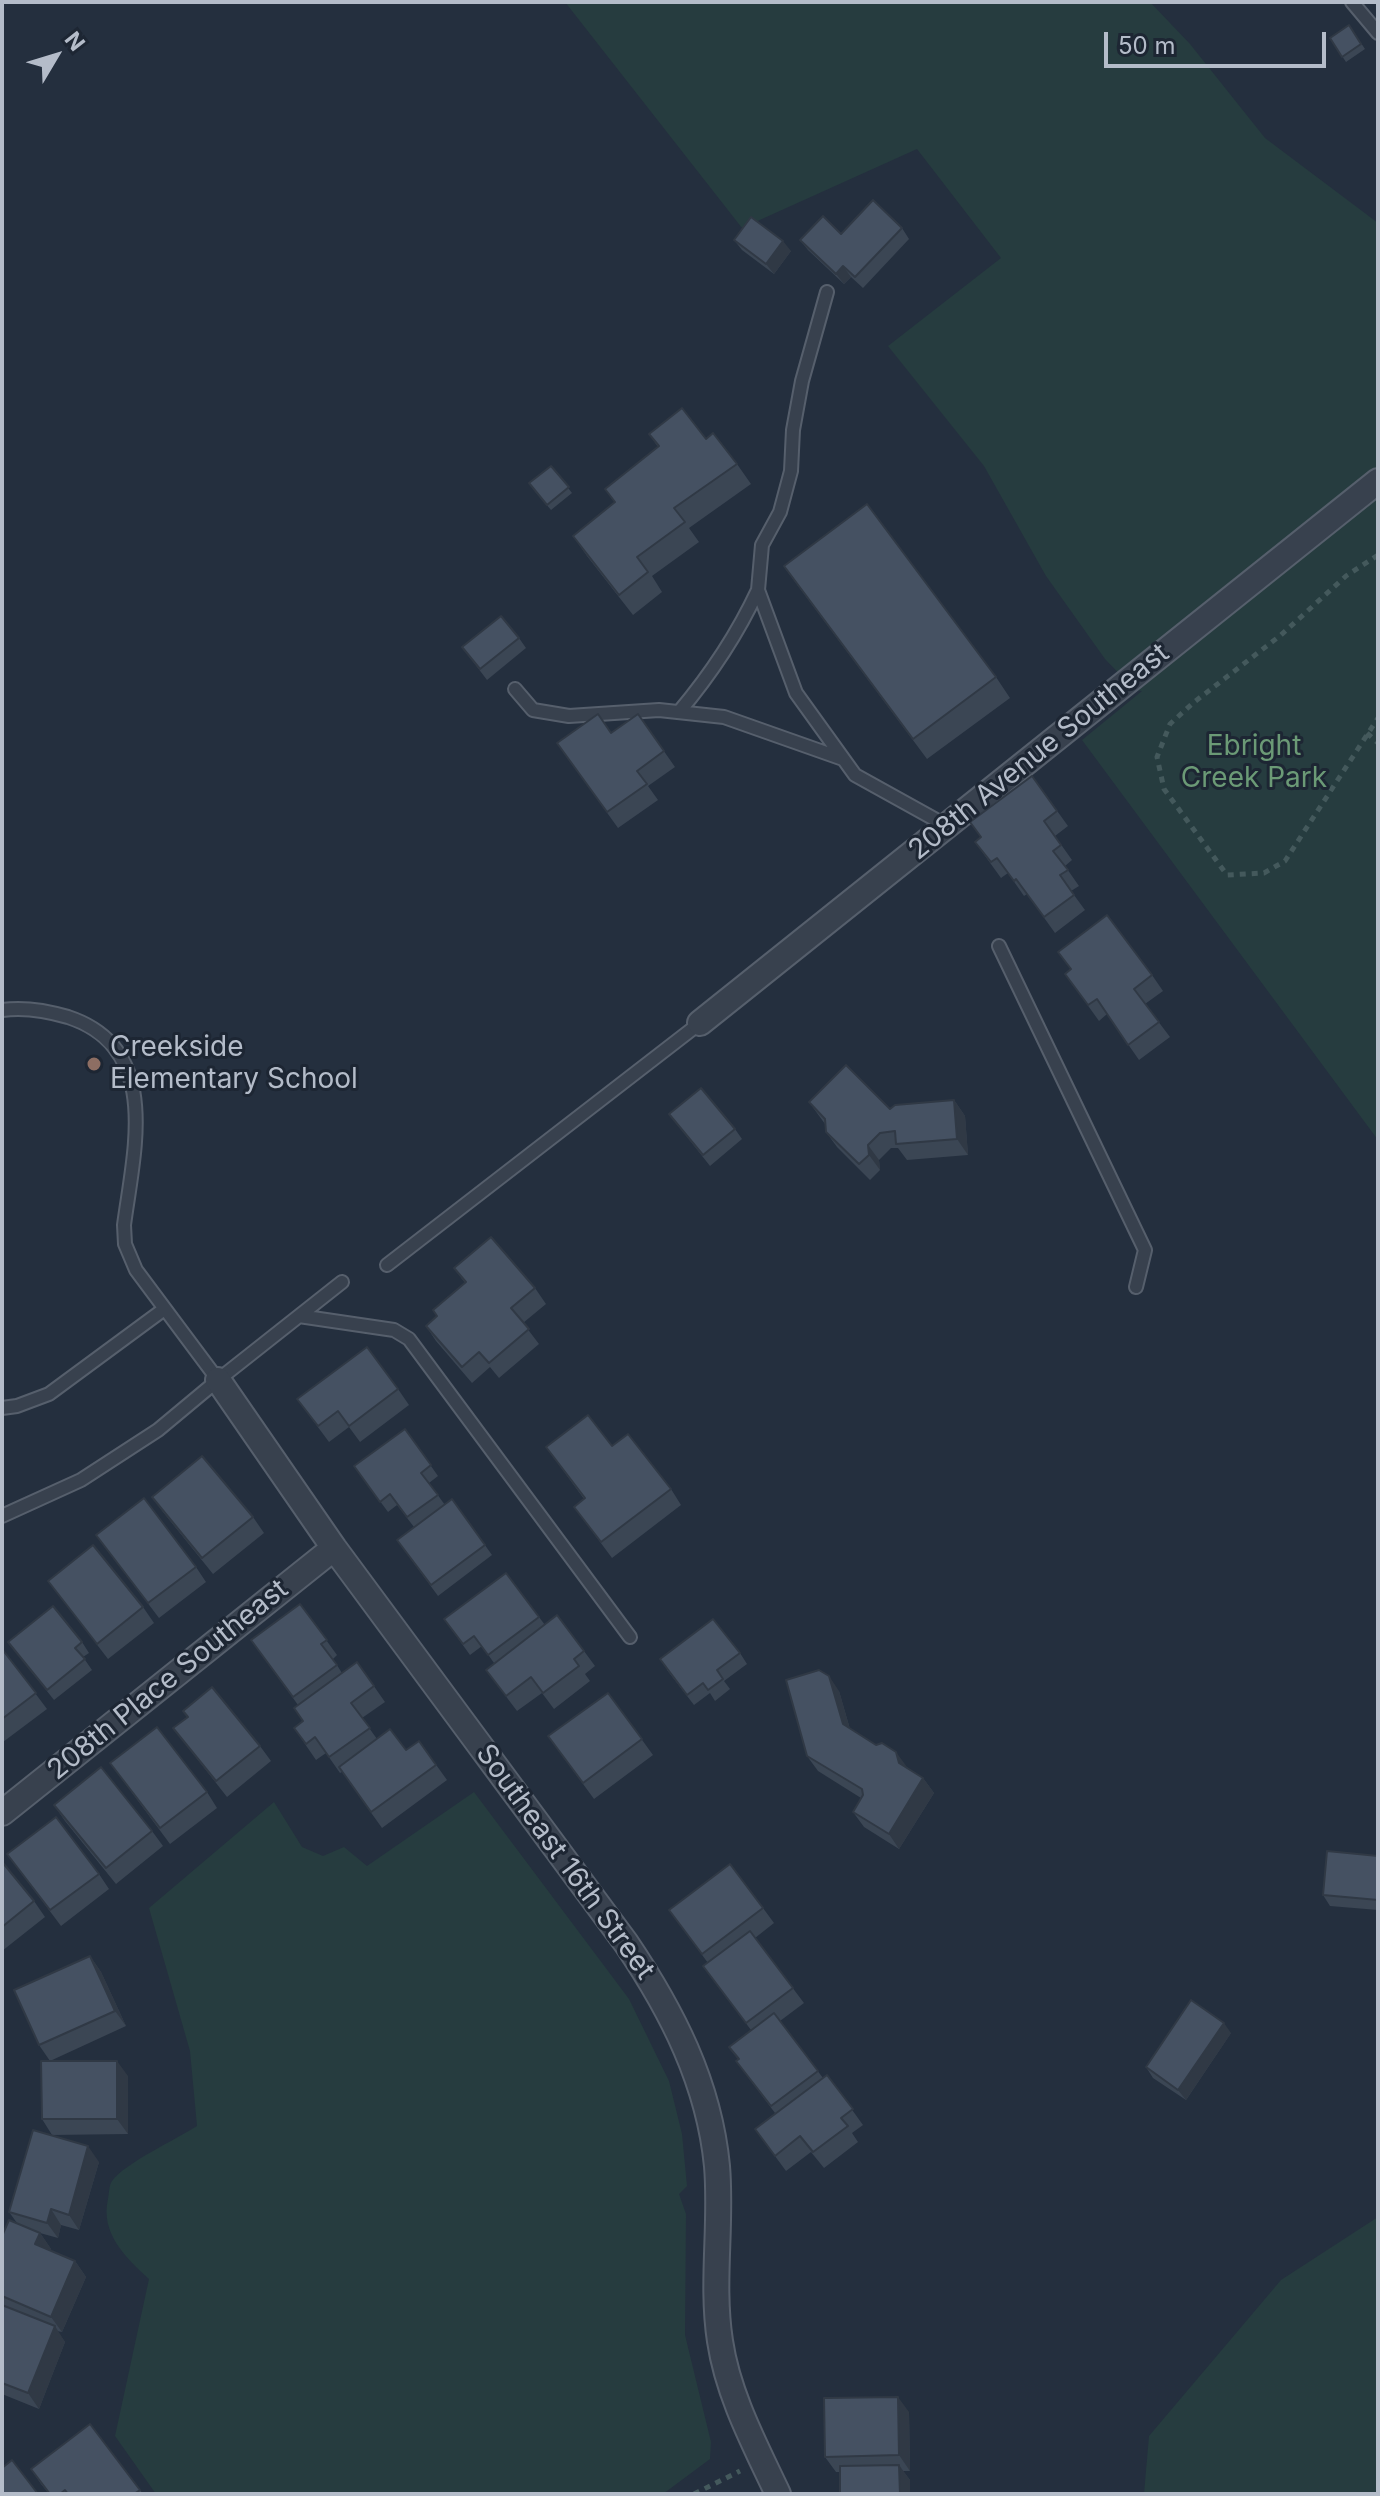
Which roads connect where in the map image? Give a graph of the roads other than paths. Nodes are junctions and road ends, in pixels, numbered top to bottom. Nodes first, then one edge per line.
1 (1359, 6) edge
2 (1378, 33) edge
3 (827, 292) dead end
4 (1378, 481) edge
5 (758, 590) junction
6 (515, 689) dead end
7 (679, 712) junction
8 (843, 759) junction
9 (947, 826) junction
10 (999, 946) dead end
11 (2, 1010) edge
12 (700, 1023) joint
13 (387, 1265) dead end
14 (342, 1282) dead end
15 (1136, 1287) dead end
16 (163, 1310) junction
17 (299, 1316) junction
18 (218, 1380) junction
19 (2, 1408) edge
20 (2, 1516) edge
21 (334, 1548) junction
22 (630, 1637) dead end
23 (2, 1813) edge
24 (778, 2494) edge

1 - 2 lane
3 - 5 lane
4 - 9 street, 208th Avenue Southeast
5 - 7 lane
5 - 8 lane
6 - 7 lane
7 - 8 lane
8 - 9 lane
9 - 12 street, 208th Avenue Southeast
10 - 15 lane
11 - 16 lane
12 - 13 lane
14 - 17 lane
16 - 18 lane
16 - 19 lane
17 - 18 lane
17 - 22 lane
18 - 20 lane
18 - 21 street, Southeast 16th Street
21 - 23 street, 208th Place Southeast
21 - 24 street, Southeast 16th Street

